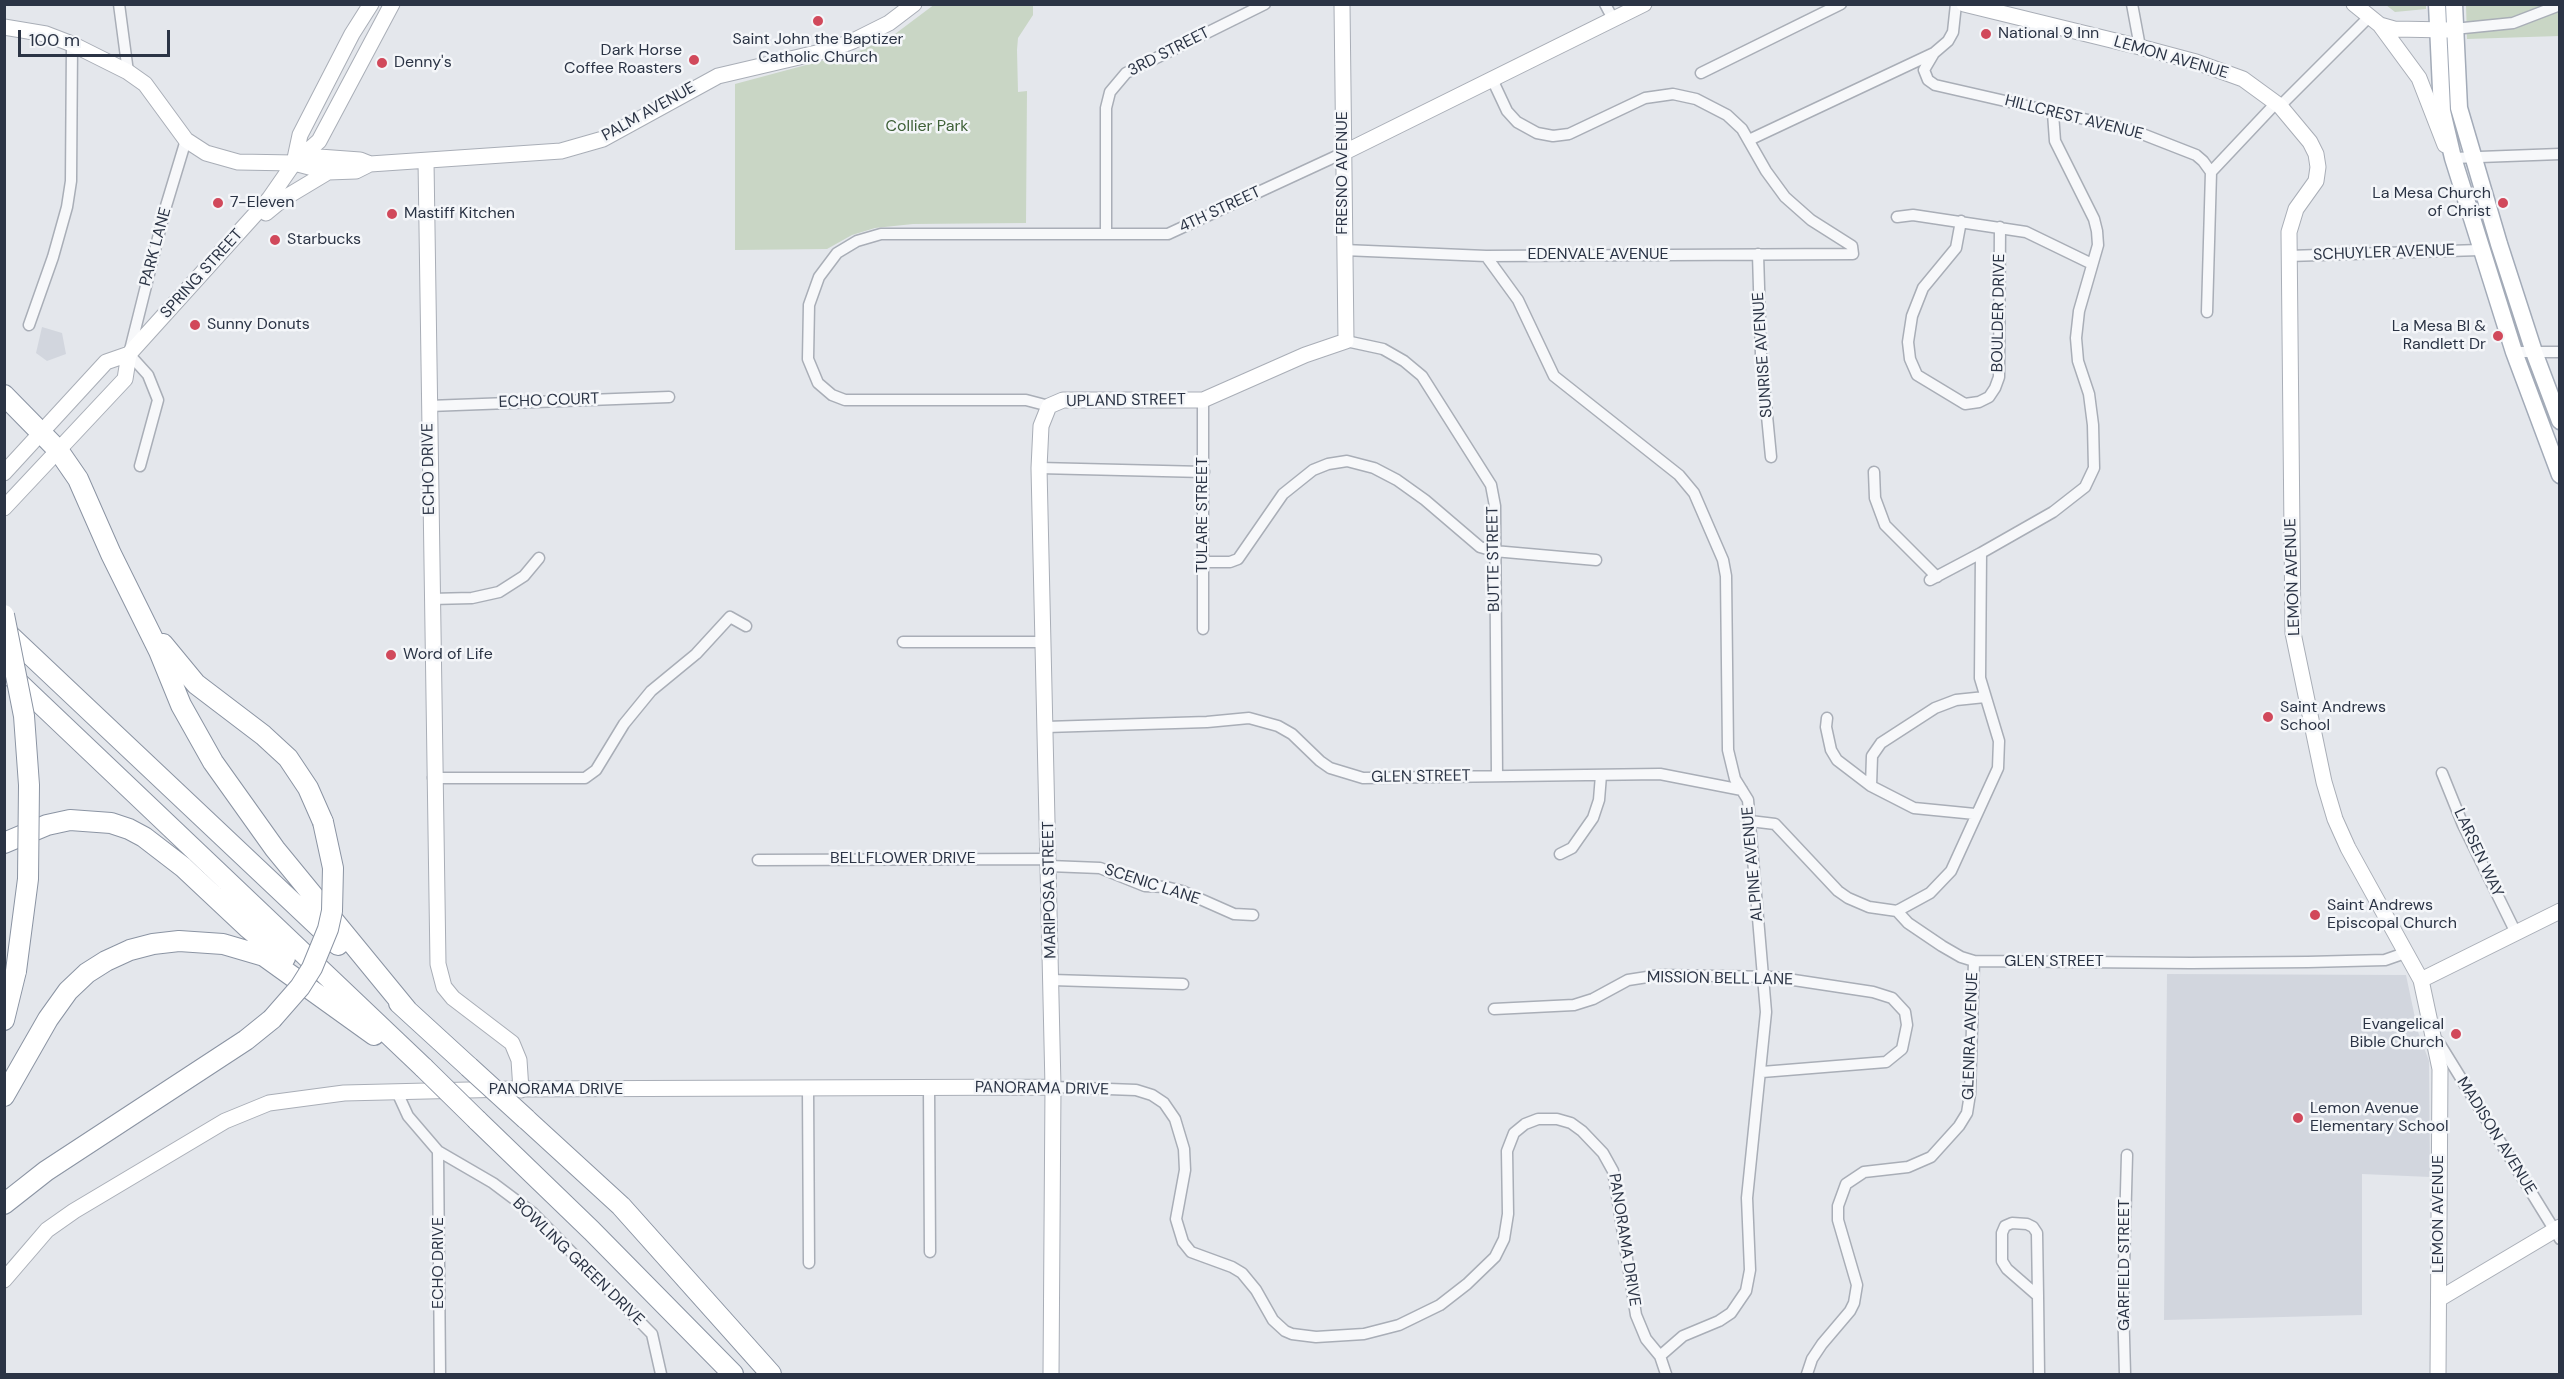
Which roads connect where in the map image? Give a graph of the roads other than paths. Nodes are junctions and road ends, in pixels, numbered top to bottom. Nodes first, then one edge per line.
1 (119, 4) edge
2 (392, 4) edge
3 (914, 4) edge
4 (1265, 4) edge
5 (1342, 4) edge
6 (1605, 4) edge
7 (1644, 4) edge
8 (1841, 4) edge
9 (1956, 4) edge
10 (1964, 4) edge
11 (2132, 4) edge
12 (2354, 4) edge
13 (2437, 4) edge
14 (2454, 4) edge
15 (2559, 5) edge
16 (367, 10) edge
17 (1612, 20) junction
18 (2375, 21) junction
19 (4, 27) edge
20 (379, 28) junction
21 (2445, 30) junction
22 (72, 44) junction
23 (2140, 47) junction
24 (1934, 53) junction
25 (128, 72) junction
26 (1701, 73) dead end
27 (1492, 79) junction
28 (2278, 105) junction
29 (2053, 112) junction
30 (186, 140) junction
31 (1749, 140) junction
32 (1343, 153) junction
33 (2559, 154) edge
34 (2473, 157) junction
35 (2453, 158) junction
36 (426, 161) junction
37 (294, 163) junction
38 (370, 164) junction
39 (328, 172) junction
40 (2211, 172) junction
41 (1897, 217) dead end
42 (252, 218) junction
43 (1961, 221) junction
44 (2000, 226) junction
45 (1106, 234) junction
46 (1344, 250) junction
47 (2480, 250) junction
48 (1758, 254) junction
49 (1486, 256) junction
50 (2288, 256) junction
51 (2092, 264) junction
52 (2207, 312) dead end
53 (29, 325) dead end
54 (1346, 340) junction
55 (2514, 352) junction
56 (2534, 352) junction
57 (2559, 352) edge
58 (129, 354) junction
59 (808, 359) joint
60 (4, 395) edge
61 (669, 397) dead end
62 (1203, 400) junction
63 (429, 406) junction
64 (1049, 406) junction
65 (2559, 421) edge
66 (42, 433) junction
67 (58, 450) junction
68 (1771, 457) dead end
69 (140, 466) dead end
70 (1040, 468) junction
71 (1204, 471) junction
72 (1874, 472) dead end
73 (4, 473) edge
74 (2559, 475) edge
75 (4, 508) edge
76 (1494, 551) junction
77 (1981, 554) junction
78 (539, 558) dead end
79 (1596, 560) dead end
80 (1203, 562) junction
81 (431, 599) junction
82 (140, 612) junction
83 (4, 615) edge
84 (746, 626) dead end
85 (1203, 629) dead end
86 (4, 630) edge
87 (903, 642) dead end
88 (1044, 642) junction
89 (4, 669) edge
90 (1985, 697) junction
91 (1827, 718) dead end
92 (1046, 727) junction
93 (2442, 773) dead end
94 (1601, 775) junction
95 (1497, 776) junction
96 (433, 778) junction
97 (1871, 786) junction
98 (1742, 790) junction
99 (1975, 814) junction
100 (1750, 821) junction
101 (4, 843) edge
102 (1560, 854) dead end
103 (758, 860) dead end
104 (1049, 863) junction
105 (1897, 911) junction
106 (1253, 915) dead end
107 (2558, 915) edge
108 (2516, 933) junction
109 (2405, 953) junction
110 (1974, 961) junction
111 (1764, 977) junction
112 (1052, 980) junction
113 (2421, 980) junction
114 (1183, 984) dead end
115 (1494, 1009) dead end
116 (407, 1011) junction
117 (4, 1020) edge
118 (2433, 1033) junction
119 (424, 1068) junction
120 (1762, 1072) junction
121 (1053, 1087) junction
122 (808, 1088) junction
123 (929, 1088) junction
124 (521, 1090) junction
125 (397, 1092) junction
126 (4, 1096) edge
127 (438, 1151) junction
128 (2127, 1155) dead end
129 (4, 1204) edge
130 (2558, 1232) edge
131 (930, 1252) dead end
132 (809, 1263) dead end
133 (4, 1280) edge
134 (2038, 1296) junction
135 (2439, 1299) junction
136 (1660, 1356) junction
137 (440, 1374) edge
138 (661, 1374) edge
139 (733, 1374) edge
140 (771, 1374) edge
141 (1051, 1374) edge
142 (1666, 1374) edge
143 (1807, 1374) edge
144 (2039, 1374) edge
145 (2125, 1374) edge
146 (2438, 1374) edge

1 - 25 street
2 - 20 street, SPRING STREET
3 - 36 street, PALM AVENUE
4 - 45 street, 3RD STREET
5 - 32 street, FRESNO AVENUE
6 - 17 street
7 - 17 street, 4TH STREET
8 - 26 street
9 - 24 street
10 - 23 street, LEMON AVENUE
11 - 23 street
12 - 18 street
13 - 21 main road
14 - 21 main road
15 - 21 street
16 - 20 street
16 - 37 street, SPRING STREET
17 - 27 street, 4TH STREET
18 - 21 street
18 - 28 street
18 - 35 street
19 - 22 street
20 - 37 street, SPRING STREET
21 - 34 main road
21 - 35 main road
22 - 25 street
22 - 53 street
23 - 28 street, LEMON AVENUE
24 - 29 street, HILLCREST AVENUE
24 - 31 street
25 - 30 street
27 - 31 street
27 - 32 street, 4TH STREET
28 - 40 street
28 - 50 street, LEMON AVENUE
29 - 40 street, HILLCREST AVENUE
29 - 51 street
30 - 37 street
30 - 58 street, PARK LANE
31 - 48 street, EDENVALE AVENUE
32 - 45 street, 4TH STREET
32 - 46 street, FRESNO AVENUE
33 - 34 street
34 - 35 street
34 - 56 main road
35 - 47 main road
36 - 38 street, PALM AVENUE
36 - 63 street, ECHO DRIVE
37 - 38 street, PALM AVENUE
37 - 39 street, PALM AVENUE
37 - 42 street, SPRING STREET
38 - 39 street, PALM AVENUE
39 - 42 street
40 - 52 street
41 - 43 street
42 - 58 street, SPRING STREET
43 - 44 street
43 - 44 street, BOULDER DRIVE
44 - 51 street
45 - 59 street, 4TH STREET
46 - 49 street, EDENVALE AVENUE
46 - 54 street, FRESNO AVENUE
47 - 50 street, SCHUYLER AVENUE
47 - 55 main road
48 - 49 street, EDENVALE AVENUE
48 - 68 street, SUNRISE AVENUE
49 - 98 street, ALPINE AVENUE
50 - 109 street, LEMON AVENUE
51 - 77 street
54 - 62 street, UPLAND STREET
54 - 76 street, BUTTE STREET
55 - 56 street
55 - 74 main road
56 - 57 street
56 - 65 main road
58 - 66 street, SPRING STREET
58 - 67 street, SPRING STREET
58 - 69 street
59 - 64 street, UPLAND STREET
60 - 66 highway
61 - 63 street, ECHO COURT
62 - 64 street, UPLAND STREET
62 - 71 street, TULARE STREET
63 - 81 street, ECHO DRIVE
64 - 70 street, MARIPOSA STREET
66 - 67 highway
66 - 73 street, SPRING STREET
67 - 75 street, SPRING STREET
67 - 82 highway
70 - 71 street
70 - 88 street, MARIPOSA STREET
71 - 80 street, TULARE STREET
72 - 77 street
76 - 79 street
76 - 80 street
76 - 95 street, BUTTE STREET
77 - 90 street
78 - 81 street
80 - 85 street, TULARE STREET
81 - 96 street, ECHO DRIVE
82 - 116 highway
82 - 129 highway, bridge
83 - 117 highway, bridge
84 - 96 street
86 - 116 highway
87 - 88 street
88 - 92 street, MARIPOSA STREET
89 - 119 highway
90 - 97 street
90 - 99 street
91 - 97 street
92 - 95 street, GLEN STREET
92 - 104 street, MARIPOSA STREET
93 - 108 street, LARSEN WAY
94 - 95 street, GLEN STREET
94 - 98 street, GLEN STREET
94 - 102 street
96 - 124 street, ECHO DRIVE
97 - 99 street
98 - 100 street, ALPINE AVENUE
99 - 105 street
100 - 105 street
100 - 111 street, ALPINE AVENUE
101 - 119 highway
103 - 104 street, BELLFLOWER DRIVE
104 - 106 street, SCENIC LANE
104 - 112 street, MARIPOSA STREET
105 - 110 street, GLEN STREET
107 - 108 street
108 - 113 street
109 - 110 street, GLEN STREET
109 - 113 street, LEMON AVENUE
110 - 143 street, GLENIRA AVENUE
111 - 115 street, MISSION BELL LANE
111 - 120 street, ALPINE AVENUE
111 - 120 street, MISSION BELL LANE
112 - 114 street
112 - 121 street, MARIPOSA STREET
113 - 118 street, LEMON AVENUE
116 - 140 highway, bridge
118 - 130 street, MADISON AVENUE
118 - 135 street, LEMON AVENUE
119 - 126 highway
119 - 139 highway, bridge
120 - 136 street, ALPINE AVENUE
121 - 123 street, PANORAMA DRIVE
121 - 136 street, PANORAMA DRIVE
121 - 141 street, MARIPOSA STREET
122 - 123 street, PANORAMA DRIVE
122 - 124 street, PANORAMA DRIVE
122 - 132 street
123 - 131 street
124 - 125 street, PANORAMA DRIVE
125 - 127 street, BOWLING GREEN DRIVE
125 - 133 street, PANORAMA DRIVE
127 - 137 street, ECHO DRIVE
127 - 138 street, BOWLING GREEN DRIVE
128 - 145 street, GARFIELD STREET
130 - 135 street
134 - 134 street
134 - 144 street
135 - 146 street, LEMON AVENUE
136 - 142 street

